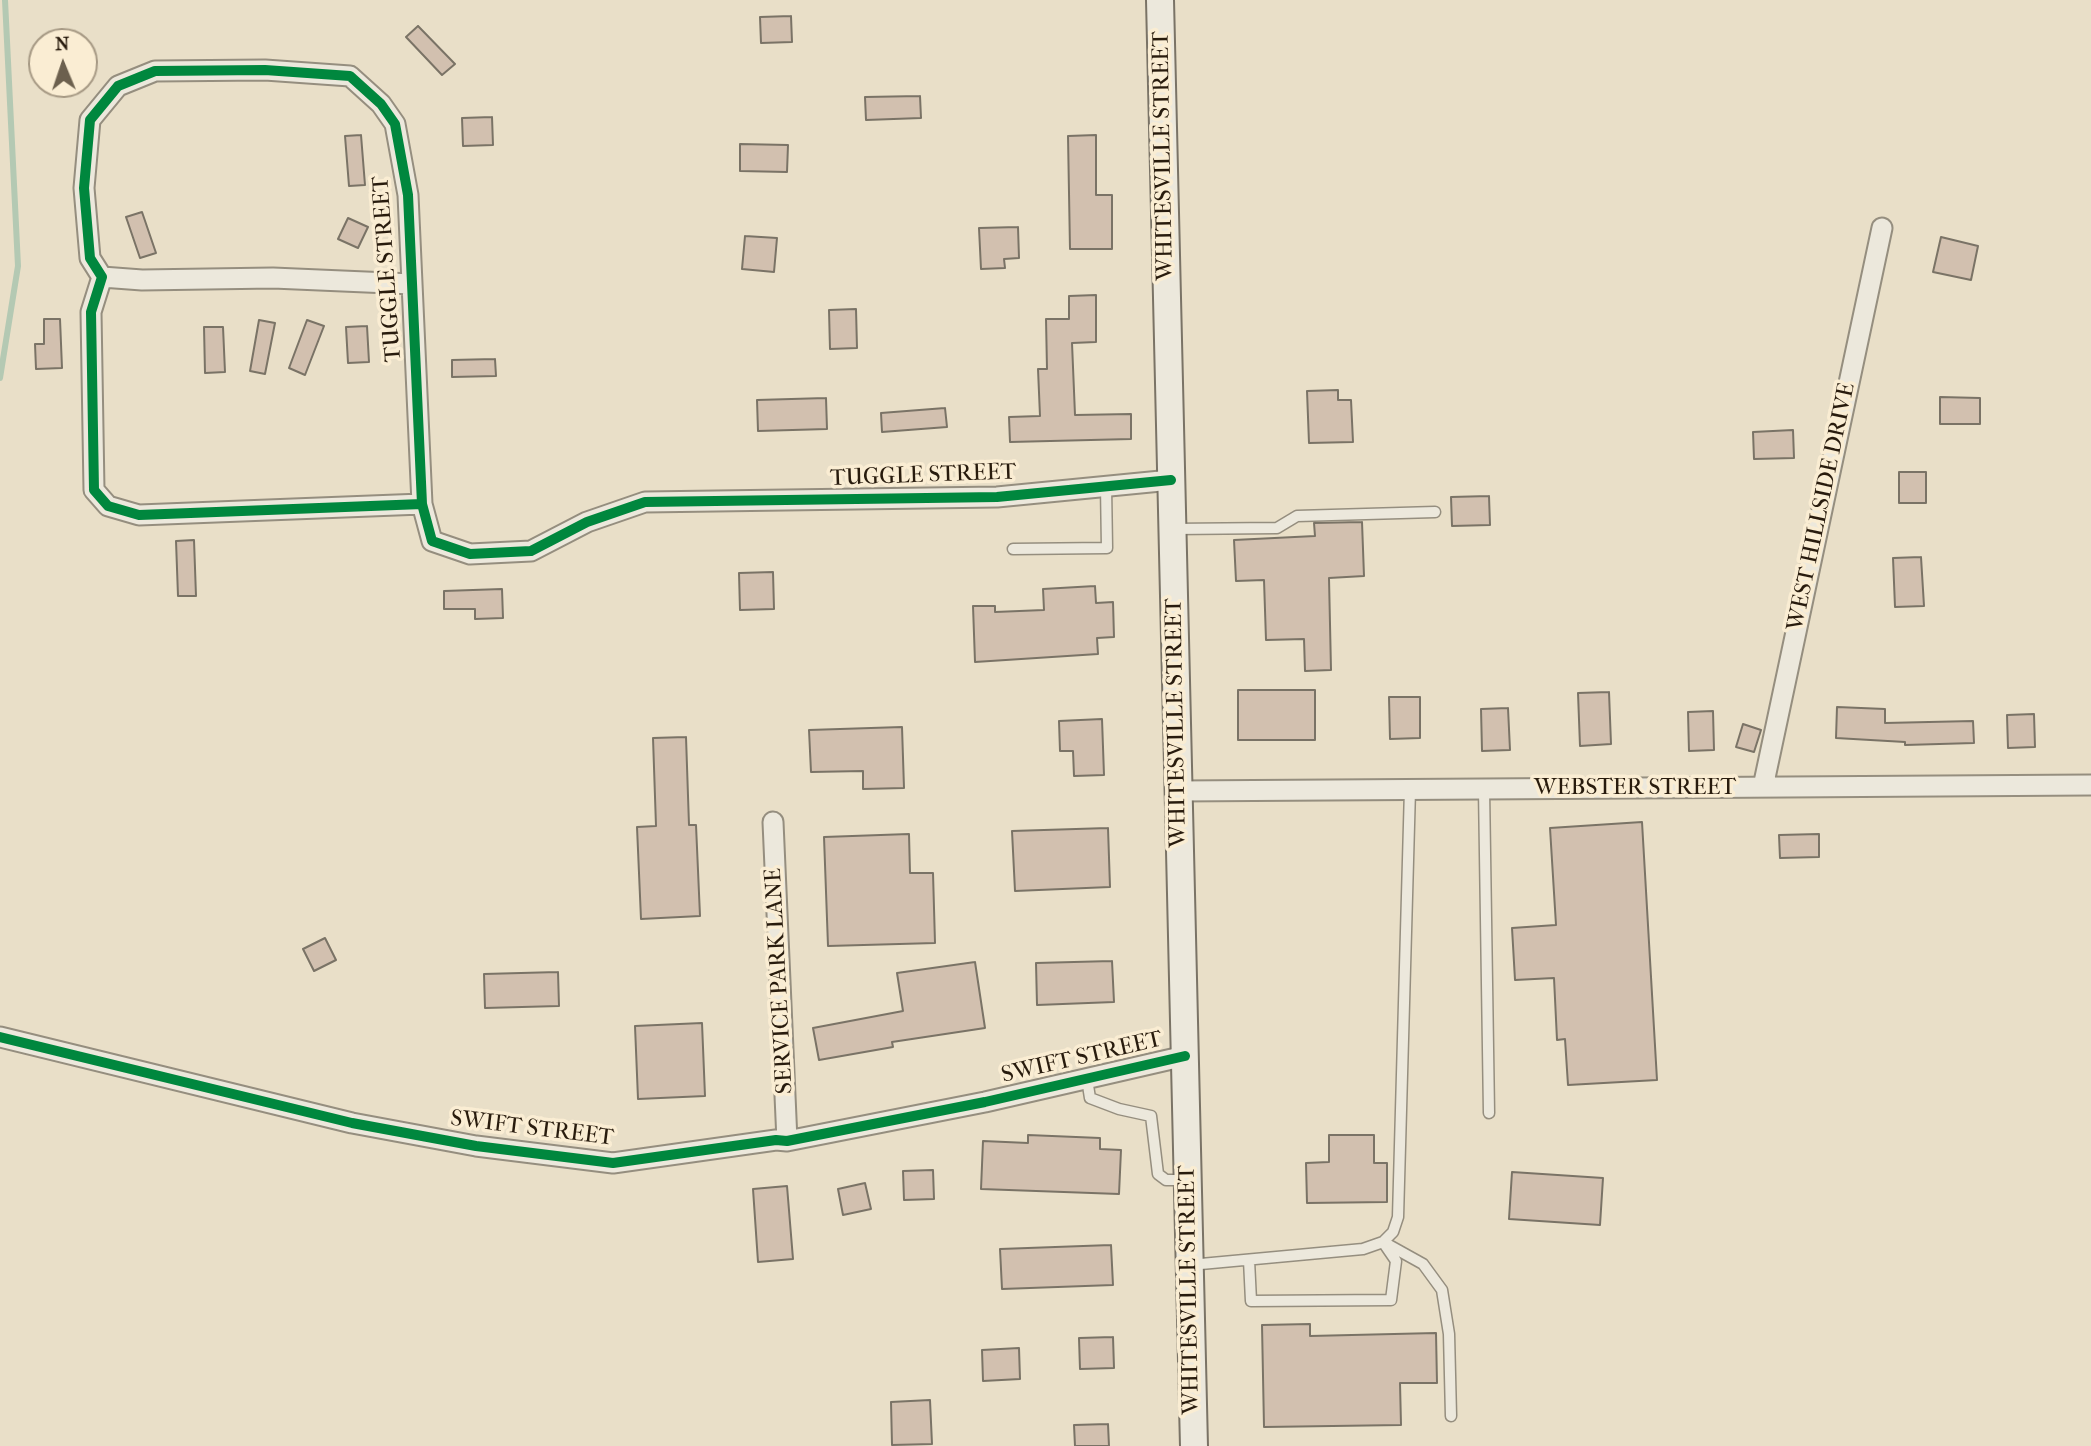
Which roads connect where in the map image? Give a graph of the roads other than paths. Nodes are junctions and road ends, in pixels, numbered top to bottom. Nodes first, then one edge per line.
1 (1160, 0) edge
2 (1882, 228) dead end
3 (102, 276) junction
4 (412, 284) junction
5 (1171, 480) junction
6 (1106, 486) junction
7 (422, 503) junction
8 (1435, 512) dead end
9 (1172, 529) junction
10 (1013, 549) dead end
11 (2091, 785) edge
12 (1763, 787) junction
13 (1410, 789) junction
14 (1484, 789) junction
15 (1178, 790) junction
16 (773, 821) dead end
17 (0, 1037) edge
18 (1185, 1056) junction
19 (1087, 1079) junction
20 (1489, 1113) dead end
21 (787, 1141) junction
22 (1187, 1180) junction
23 (1383, 1242) junction
24 (1249, 1260) junction
25 (1189, 1265) junction
26 (1451, 1416) dead end
27 (1194, 1446) edge

1 - 5 main road, WHITESVILLE STREET
2 - 12 street, WEST HILLSIDE DRIVE
3 - 4 street
3 - 4 street, TUGGLE STREET
3 - 7 street
4 - 7 street, TUGGLE STREET
5 - 6 street, TUGGLE STREET
5 - 9 main road, WHITESVILLE STREET
6 - 7 street, TUGGLE STREET
6 - 10 lane
8 - 9 lane
9 - 15 main road, WHITESVILLE STREET
11 - 12 street, WEBSTER STREET
12 - 14 street, WEBSTER STREET
13 - 14 street, WEBSTER STREET
13 - 15 street, WEBSTER STREET
13 - 23 lane
14 - 20 lane
15 - 18 main road, WHITESVILLE STREET
16 - 21 street, SERVICE PARK LANE
17 - 21 street, SWIFT STREET
18 - 19 street, SWIFT STREET
18 - 22 main road, WHITESVILLE STREET
19 - 21 street, SWIFT STREET
19 - 22 lane
22 - 25 main road, WHITESVILLE STREET
23 - 24 lane
23 - 24 lane
23 - 26 lane
24 - 25 lane
25 - 27 main road, WHITESVILLE STREET

